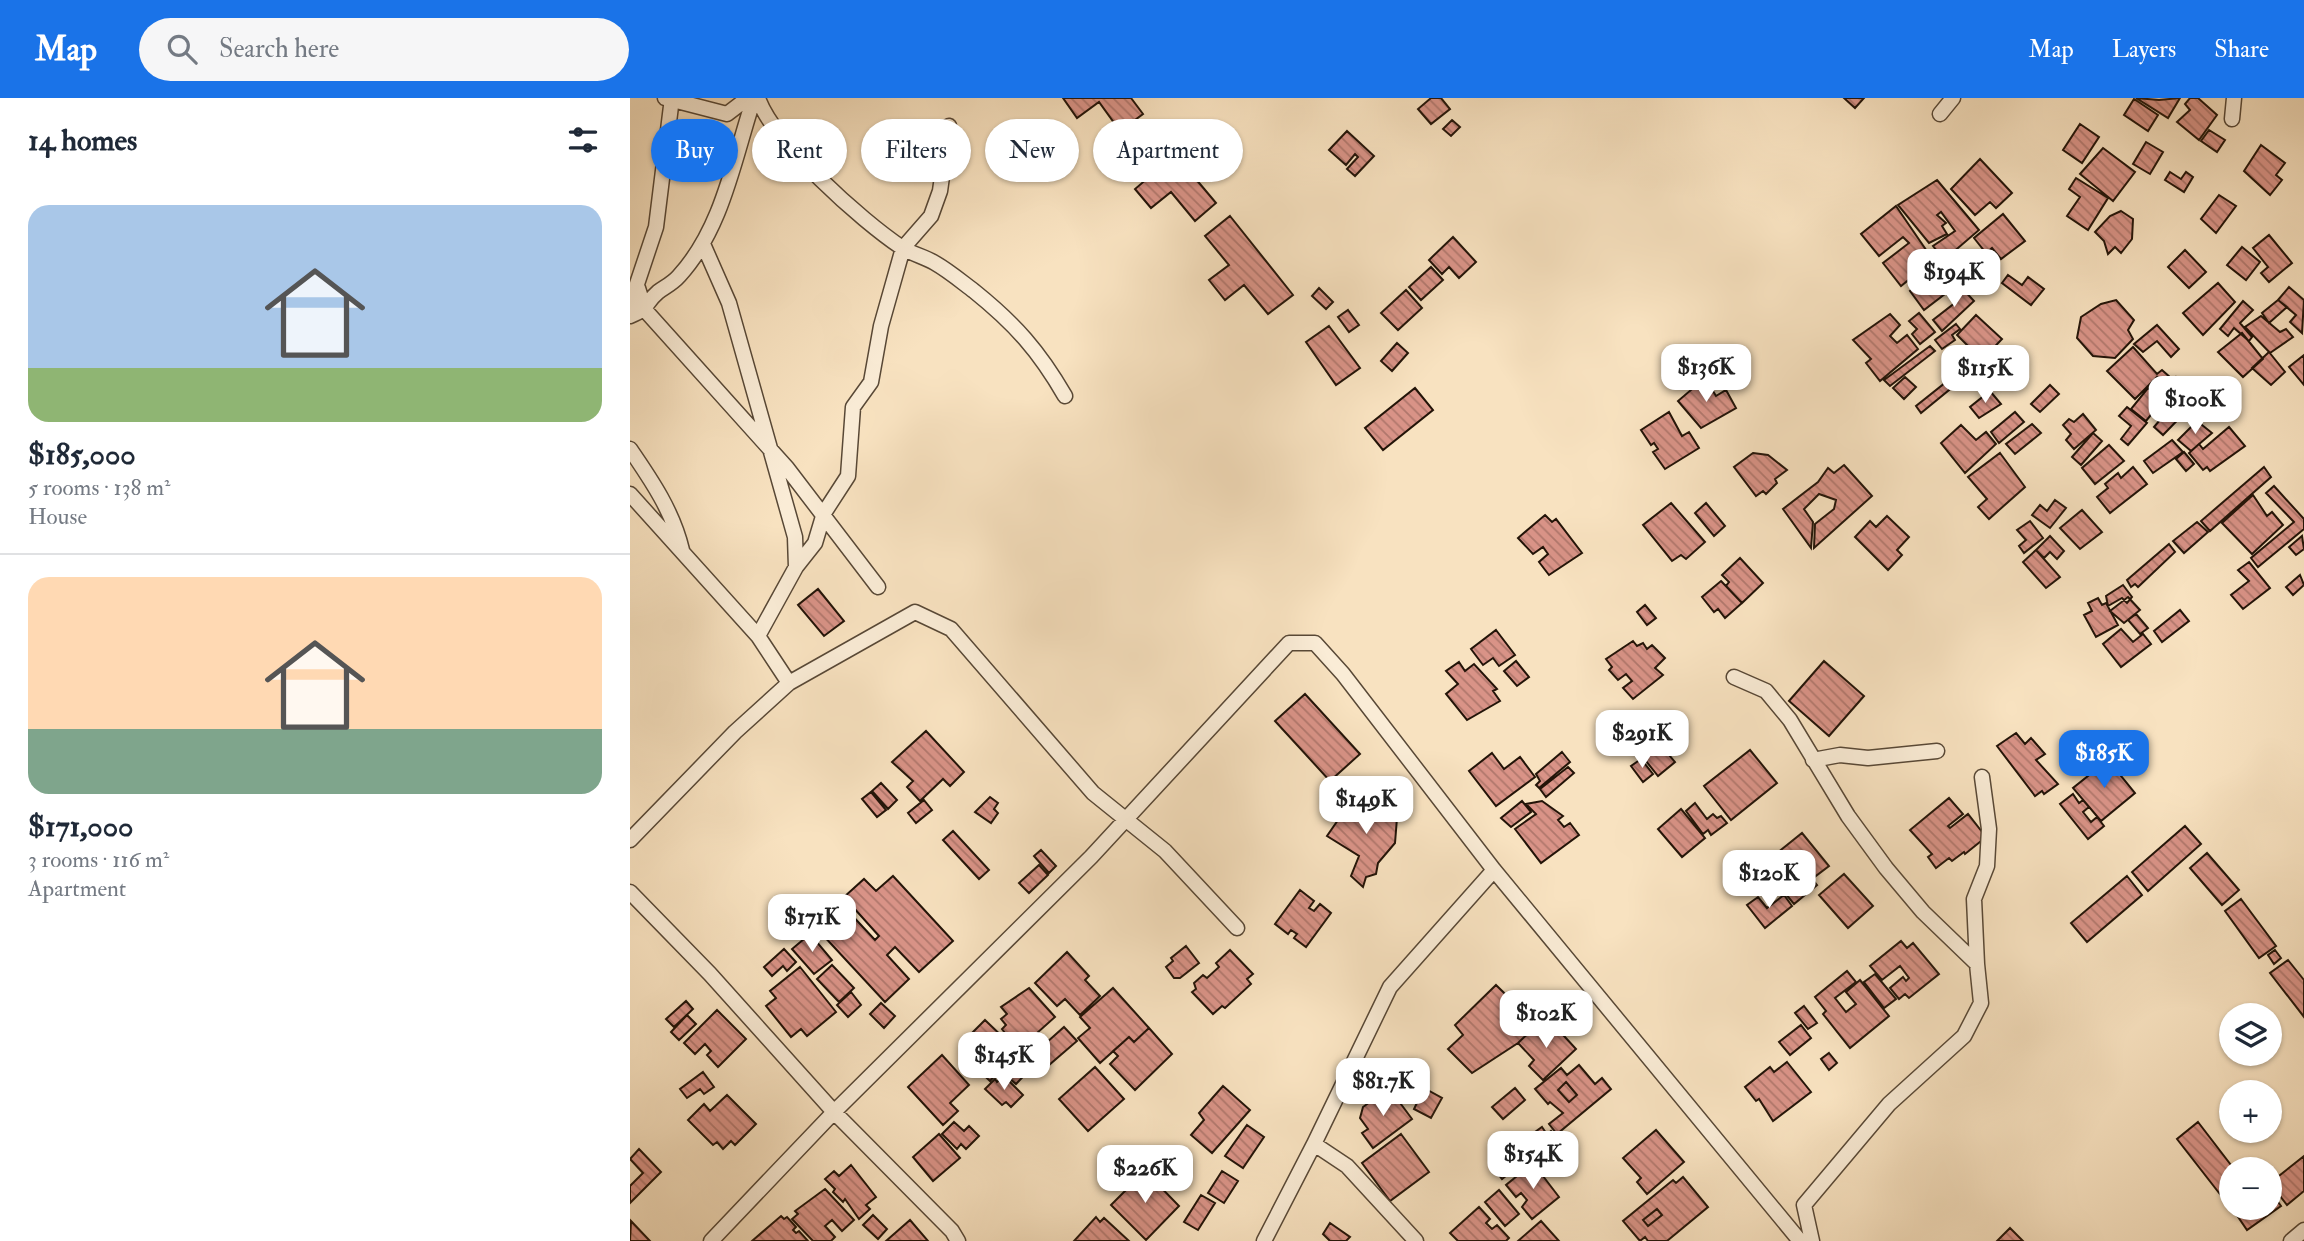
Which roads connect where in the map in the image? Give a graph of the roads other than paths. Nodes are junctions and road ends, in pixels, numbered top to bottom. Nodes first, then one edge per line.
1 (748, 98) edge
2 (756, 98) edge
3 (1953, 98) edge
4 (2234, 98) edge
5 (669, 99) edge
6 (1940, 114) dead end
7 (2232, 119) dead end
8 (941, 182) edge
9 (703, 244) junction
10 (903, 248) junction
11 (638, 288) junction
12 (630, 305) edge
13 (645, 310) junction
14 (630, 316) edge
15 (1065, 396) dead end
16 (766, 444) junction
17 (630, 449) edge
18 (630, 494) edge
19 (824, 513) junction
20 (683, 552) junction
21 (796, 567) junction
22 (878, 587) dead end
23 (758, 636) junction
24 (1734, 677) dead end
25 (789, 683) junction
26 (1937, 751) dead end
27 (1813, 760) junction
28 (1982, 777) dead end
29 (1128, 818) junction
30 (630, 840) edge
31 (1494, 870) junction
32 (630, 892) edge
33 (1237, 928) dead end
34 (1977, 964) junction
35 (834, 1112) junction
36 (1314, 1144) junction
37 (2304, 1230) edge
38 (710, 1241) edge
39 (958, 1241) edge
40 (1264, 1241) edge
41 (1416, 1241) edge
42 (1800, 1241) edge
43 (1812, 1241) edge
44 (2291, 1241) edge

1 - 5 street
2 - 9 street
2 - 10 street
3 - 6 street
4 - 7 street
5 - 11 street
8 - 10 street
9 - 13 street
9 - 16 street
10 - 15 street
10 - 19 street
11 - 12 street
11 - 13 street
13 - 14 street
13 - 16 street
16 - 19 street
16 - 21 street
17 - 20 street
18 - 20 street
19 - 21 street
19 - 22 street
20 - 23 street
21 - 23 street
23 - 25 street
24 - 27 street
25 - 29 street
25 - 30 street
26 - 27 street
27 - 34 street
28 - 34 street
29 - 31 street
29 - 33 street
29 - 35 street
31 - 36 street
31 - 42 street
32 - 35 street
34 - 43 street
35 - 38 street
35 - 39 street
36 - 40 street
36 - 41 street
37 - 44 street

